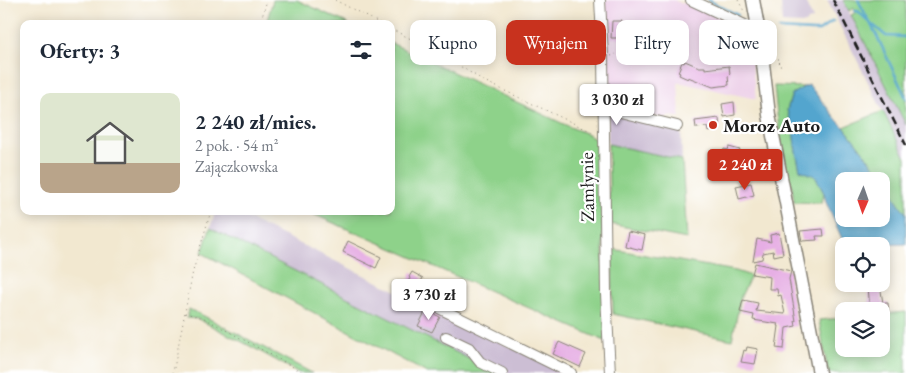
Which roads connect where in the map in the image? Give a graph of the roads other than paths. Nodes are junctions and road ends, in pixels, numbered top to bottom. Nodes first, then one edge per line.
1 (600, 0) edge
2 (691, 0) edge
3 (753, 0) edge
4 (734, 20) edge
5 (757, 20) edge
6 (763, 65) edge
7 (604, 108) junction
8 (677, 126) dead end
9 (435, 306) dead end
10 (446, 337) dead end
11 (502, 373) edge
12 (571, 373) edge
13 (610, 373) edge
14 (819, 373) edge

1 - 7 street, Zamłynie
2 - 4 street
3 - 5 main road
6 - 14 main road
7 - 8 street
7 - 13 street, Zamłynie
9 - 12 street
10 - 11 street

